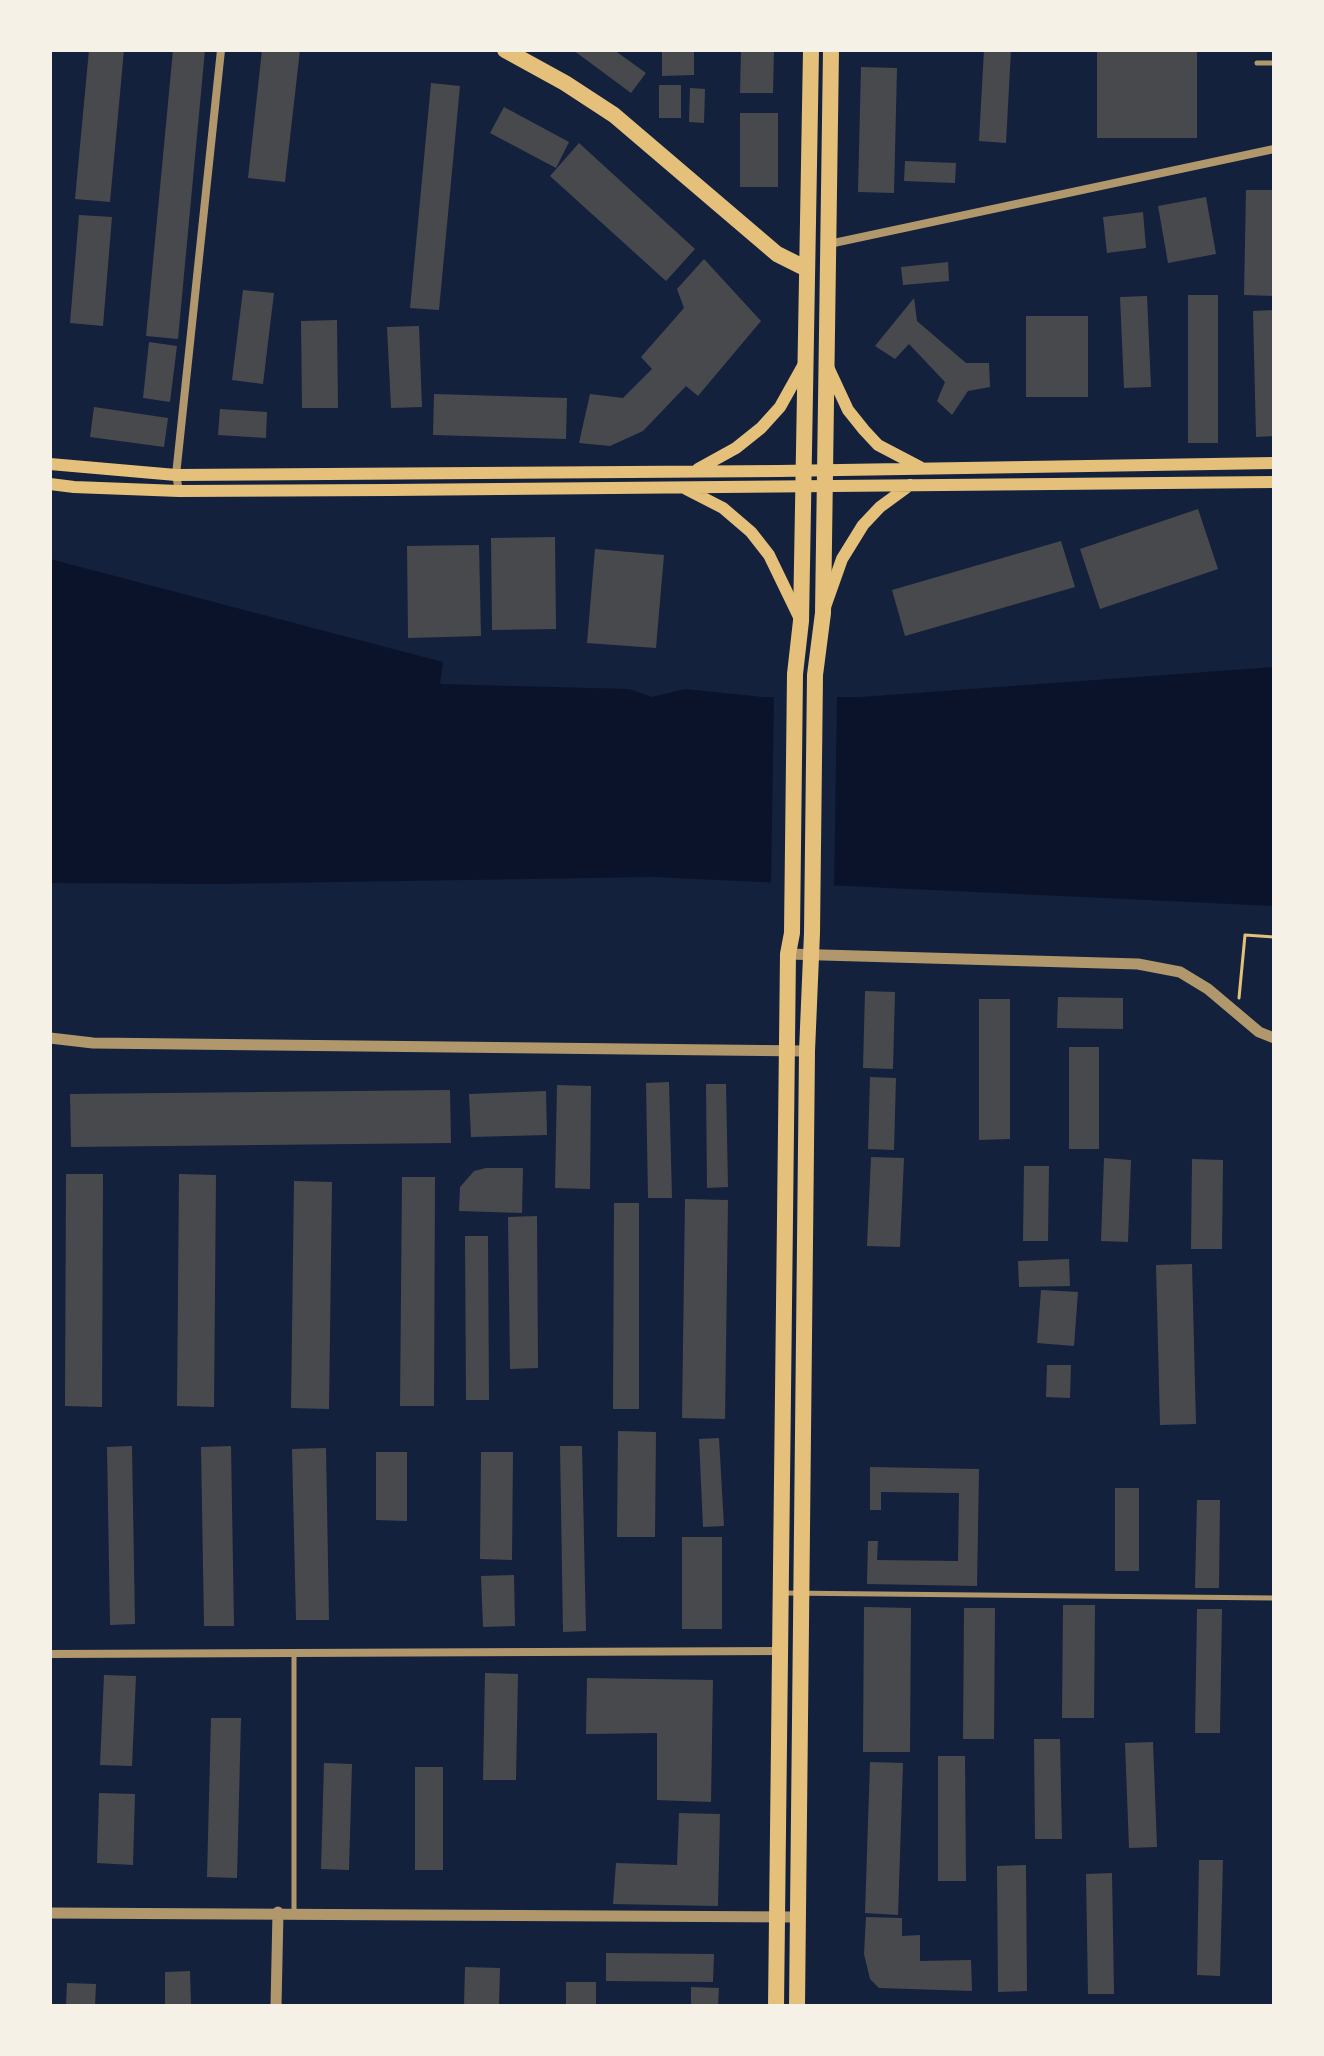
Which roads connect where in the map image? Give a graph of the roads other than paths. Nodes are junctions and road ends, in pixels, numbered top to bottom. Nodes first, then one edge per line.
1 (221, 50) edge
2 (505, 50) edge
3 (811, 50) edge
4 (831, 50) edge
5 (1257, 63) dead end
6 (1274, 63) edge
7 (1274, 149) edge
8 (828, 244) junction
9 (807, 269) junction
10 (826, 361) junction
11 (804, 364) junction
12 (1274, 463) edge
13 (50, 464) edge
14 (923, 469) junction
15 (698, 470) junction
16 (176, 475) junction
17 (802, 478) junction
18 (824, 478) junction
19 (1274, 482) edge
20 (50, 484) edge
21 (910, 485) junction
22 (683, 487) junction
23 (179, 491) junction
24 (823, 613) junction
25 (801, 621) junction
26 (788, 954) junction
27 (811, 954) junction
28 (50, 1038) edge
29 (1274, 1038) edge
30 (787, 1051) junction
31 (807, 1051) junction
32 (781, 1593) junction
33 (801, 1593) junction
34 (1274, 1598) edge
35 (780, 1651) junction
36 (294, 1653) junction
37 (50, 1654) edge
38 (278, 1912) junction
39 (50, 1913) edge
40 (294, 1913) junction
41 (777, 1917) junction
42 (797, 1917) junction
43 (276, 2006) edge
44 (776, 2006) edge
45 (797, 2006) edge

1 - 16 street
2 - 9 highway
3 - 9 highway
4 - 8 highway
5 - 6 lane
7 - 8 street
8 - 10 highway
9 - 11 highway
10 - 14 main road
10 - 18 highway
11 - 15 main road
11 - 17 highway
12 - 14 main road
13 - 16 main road
14 - 18 main road
15 - 16 main road
15 - 17 main road
16 - 23 street
17 - 18 main road
17 - 22 main road
17 - 25 highway
18 - 21 main road
18 - 24 highway
19 - 21 main road
20 - 23 main road
21 - 24 main road
22 - 23 main road
22 - 25 main road
24 - 27 highway
25 - 26 highway
26 - 27 street
26 - 30 highway
27 - 29 street
27 - 31 highway
28 - 30 street
30 - 31 street
30 - 32 highway
31 - 33 highway
32 - 33 lane
32 - 35 highway
33 - 34 lane
33 - 42 highway
35 - 36 street
35 - 41 highway
36 - 37 street
36 - 40 lane
38 - 39 street
38 - 40 street
38 - 43 street
40 - 41 street
41 - 42 street
41 - 44 highway
42 - 45 highway

